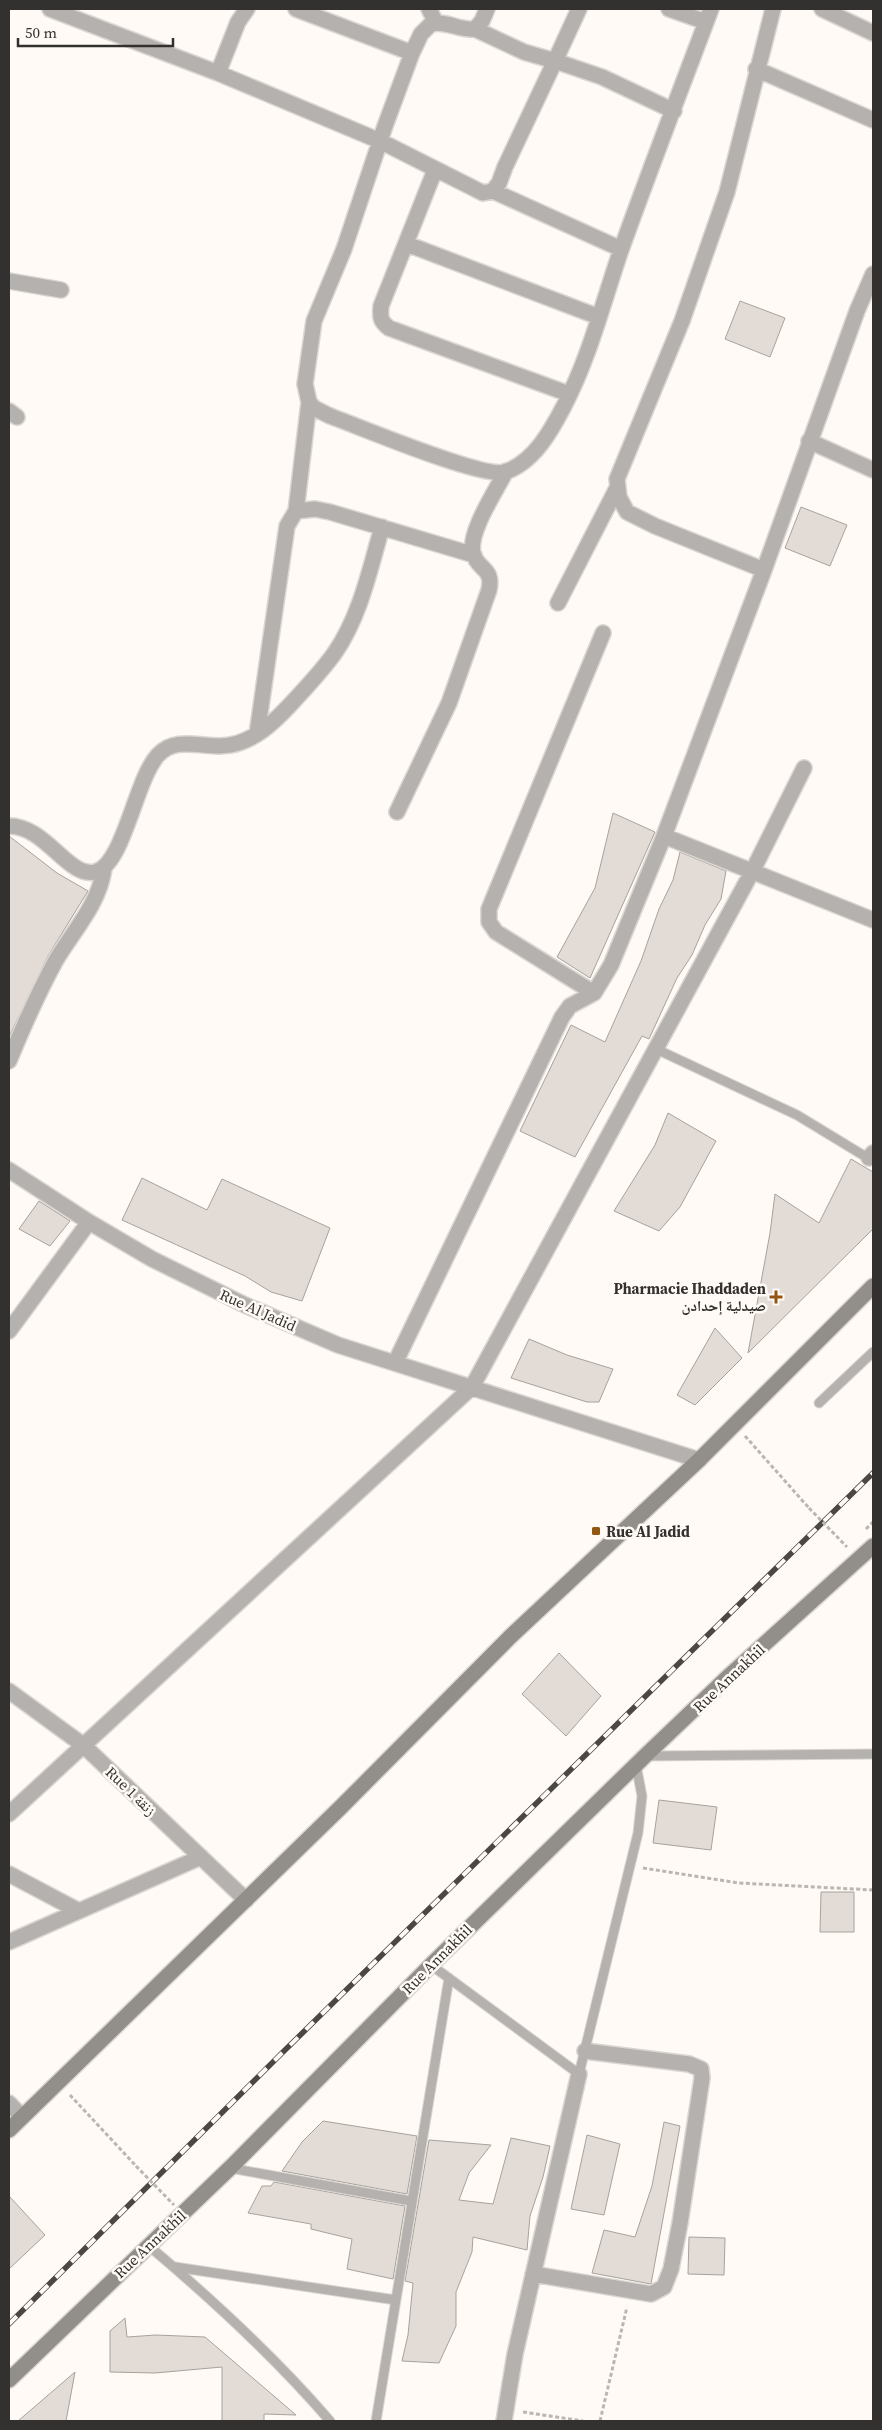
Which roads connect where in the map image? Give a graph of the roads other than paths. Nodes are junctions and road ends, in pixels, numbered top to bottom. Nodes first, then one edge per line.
1 (50, 9) edge
2 (248, 9) edge
3 (296, 9) edge
4 (429, 9) edge
5 (487, 9) edge
6 (579, 9) edge
7 (669, 9) edge
8 (773, 9) edge
9 (822, 9) edge
10 (709, 16) edge
11 (436, 23) junction
12 (475, 29) junction
13 (873, 33) edge
14 (412, 53) junction
15 (555, 61) junction
16 (756, 69) junction
17 (218, 73) junction
18 (674, 111) junction
19 (873, 120) edge
20 (380, 141) junction
21 (435, 170) junction
22 (493, 191) junction
23 (407, 244) junction
24 (621, 249) junction
25 (873, 274) edge
26 (9, 282) edge
27 (61, 290) dead end
28 (599, 317) junction
29 (569, 394) junction
30 (309, 402) junction
31 (809, 441) junction
32 (873, 470) edge
33 (506, 472) junction
34 (617, 488) junction
35 (296, 511) junction
36 (382, 527) junction
37 (474, 555) junction
38 (764, 570) junction
39 (558, 603) dead end
40 (603, 633) dead end
41 (258, 734) junction
42 (804, 768) dead end
43 (397, 812) dead end
44 (9, 826) edge
45 (664, 836) junction
46 (104, 869) junction
47 (753, 870) junction
48 (873, 920) edge
49 (594, 992) junction
50 (656, 1049) junction
51 (9, 1061) edge
52 (872, 1158) edge
53 (9, 1170) edge
54 (89, 1222) junction
55 (873, 1286) edge
56 (9, 1331) edge
57 (873, 1352) edge
58 (395, 1363) junction
59 (472, 1387) junction
60 (819, 1403) dead end
61 (699, 1460) junction
62 (873, 1546) edge
63 (9, 1691) edge
64 (83, 1745) junction
65 (873, 1754) edge
66 (641, 1761) junction
67 (9, 1814) edge
68 (201, 1857) junction
69 (9, 1874) edge
70 (246, 1900) junction
71 (76, 1910) junction
72 (9, 1942) edge
73 (431, 1965) junction
74 (449, 1978) junction
75 (585, 2051) junction
76 (579, 2074) junction
77 (9, 2103) edge
78 (22, 2117) junction
79 (9, 2130) edge
80 (230, 2168) junction
81 (411, 2201) junction
82 (149, 2246) junction
83 (174, 2267) junction
84 (533, 2274) junction
85 (396, 2300) junction
86 (9, 2380) edge
87 (504, 2415) edge
88 (330, 2421) edge
89 (376, 2421) edge

1 - 17 street
2 - 17 street
3 - 14 street
4 - 11 street
5 - 12 street
6 - 15 street
7 - 10 street
8 - 16 street
9 - 13 street
10 - 18 street
11 - 12 street
11 - 14 street
12 - 15 street
14 - 20 street
15 - 18 street
15 - 22 street
16 - 19 street
16 - 34 street
17 - 20 street
18 - 24 street
20 - 21 street
20 - 30 street
21 - 22 street
21 - 23 street
22 - 24 street
23 - 28 street
23 - 29 street
24 - 28 street
25 - 31 street
26 - 27 street
28 - 29 street
29 - 33 street
30 - 33 street
30 - 35 street
31 - 32 street
31 - 38 street
33 - 37 street
34 - 38 street
34 - 39 street
35 - 36 street
35 - 41 street
36 - 37 street
36 - 41 street
37 - 43 street
38 - 45 street
40 - 49 street
41 - 46 street
42 - 47 street
44 - 46 street
45 - 47 street
45 - 49 street
46 - 51 street
47 - 48 street
47 - 50 street
49 - 58 street
50 - 52 lane
50 - 59 street
53 - 54 street, Rue Al Jadid
54 - 56 street
54 - 58 street, Rue Al Jadid
55 - 61 main road
57 - 60 lane
58 - 59 street, Rue Al Jadid
59 - 61 street, Rue Al Jadid
59 - 64 street
61 - 70 main road
62 - 66 main road, Rue Annakhil
63 - 64 street, Rue 1 زنقة
64 - 67 street
64 - 68 street, Rue 1 زنقة
65 - 66 lane
66 - 73 main road, Rue Annakhil
66 - 75 lane
68 - 70 street, Rue 1 زنقة
68 - 71 street
69 - 71 street
70 - 78 main road
71 - 72 street
73 - 74 lane
73 - 80 main road, Rue Annakhil
74 - 76 lane
74 - 81 lane
75 - 76 lane
75 - 84 street
76 - 84 street
77 - 78 street
78 - 79 main road
80 - 81 lane
80 - 82 main road, Rue Annakhil
81 - 85 lane
82 - 83 lane
82 - 86 main road, Rue Annakhil
83 - 85 lane
83 - 88 lane
84 - 87 street
85 - 89 lane

